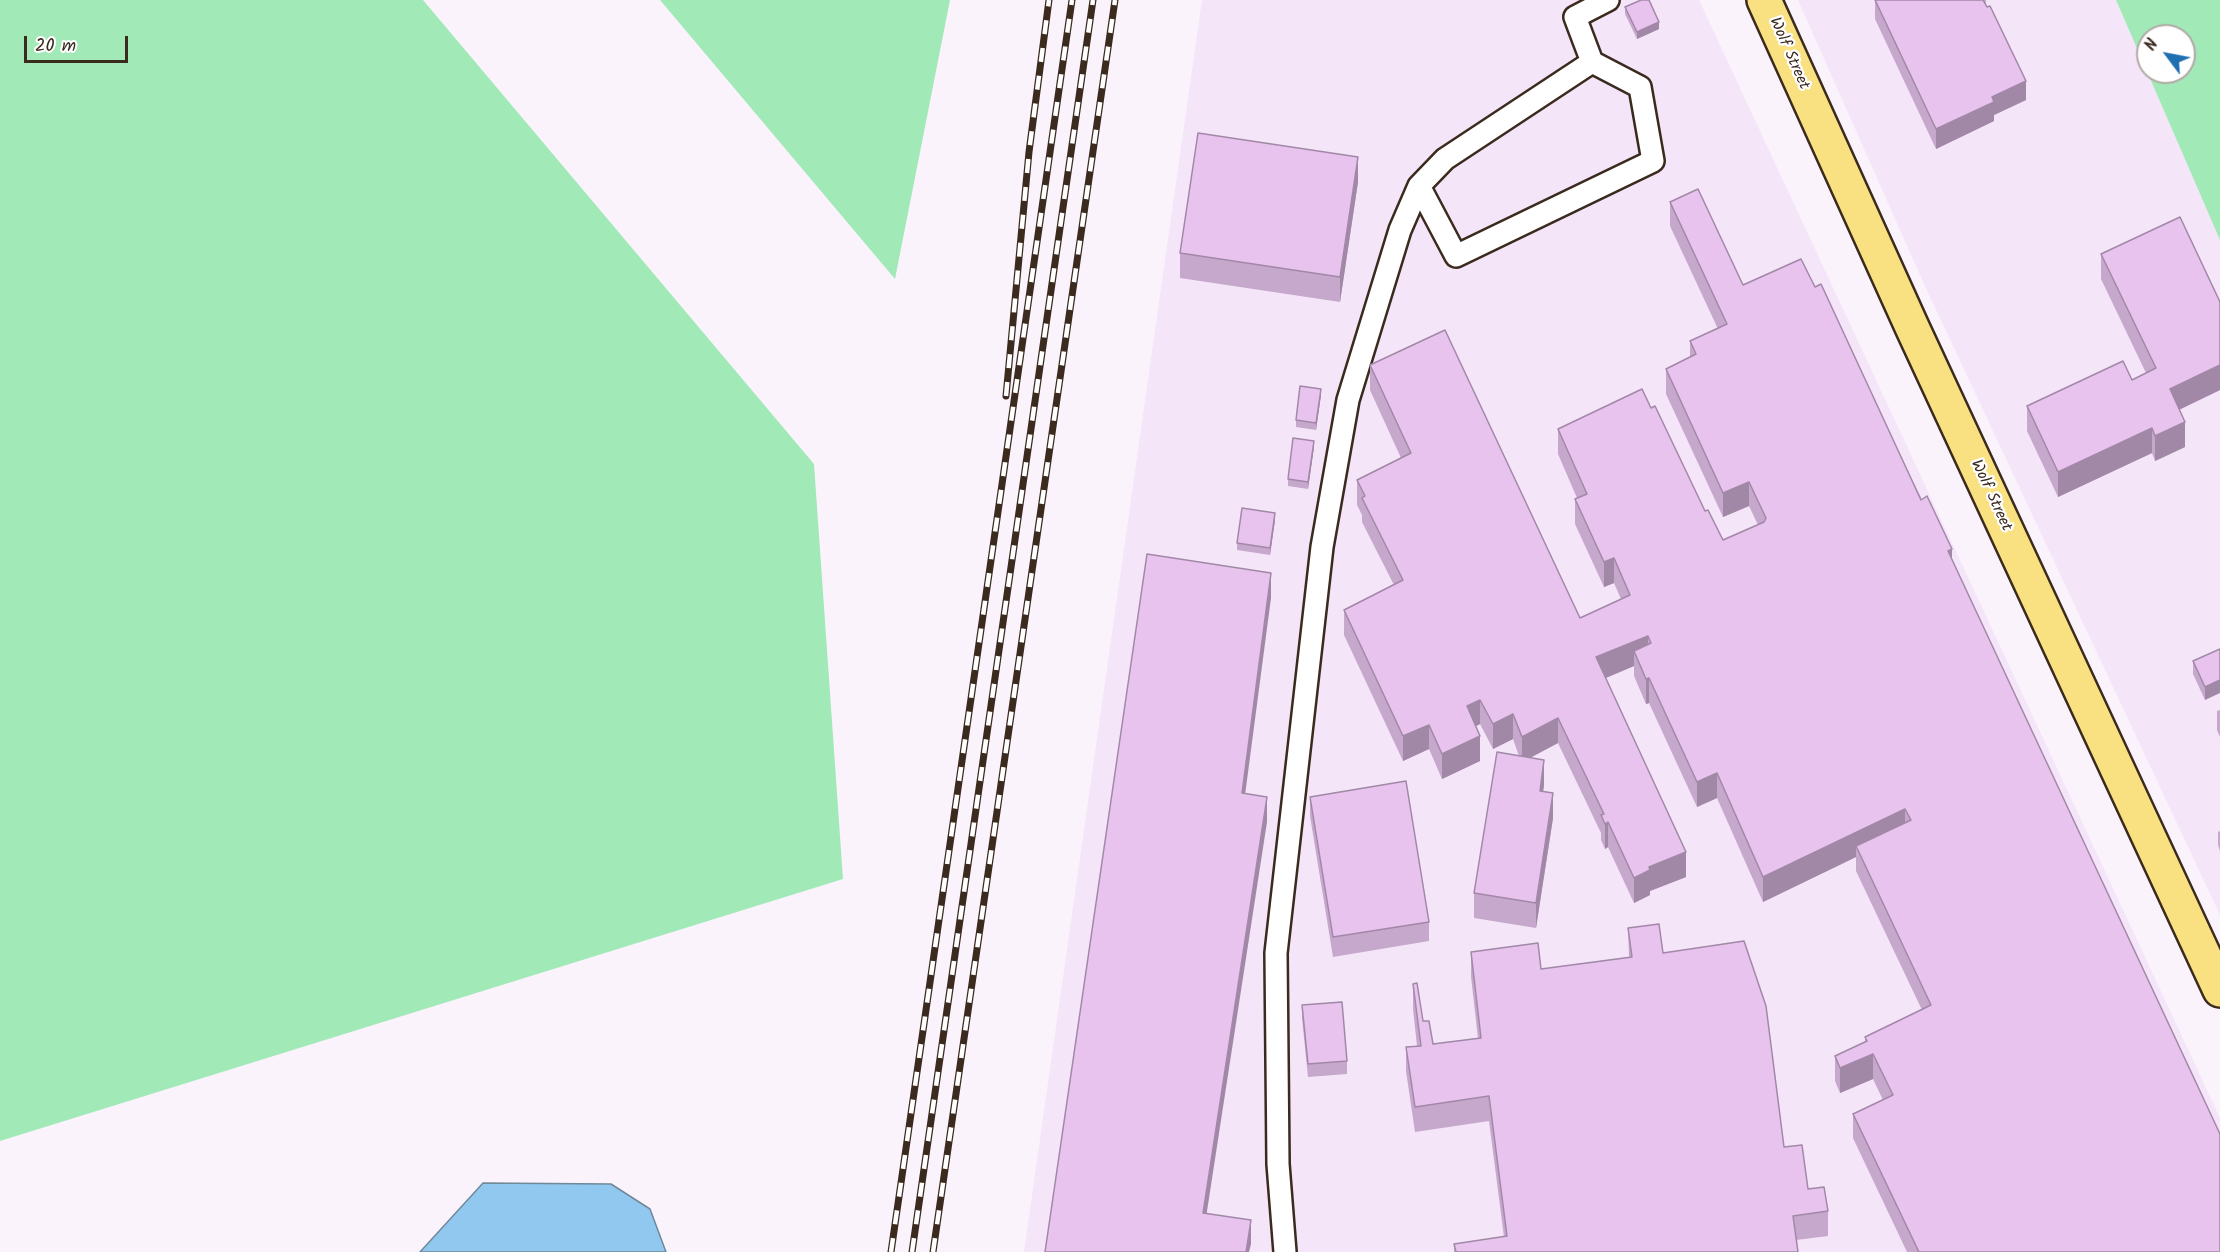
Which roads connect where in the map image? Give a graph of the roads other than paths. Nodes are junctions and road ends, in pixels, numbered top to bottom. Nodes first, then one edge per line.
1 (1608, 0) edge
2 (1764, 0) edge
3 (1592, 62) junction
4 (1419, 186) junction
5 (2220, 990) edge
6 (1285, 1252) edge

1 - 3 lane
2 - 5 main road, Wolf Street
3 - 4 lane
3 - 4 lane
4 - 6 lane

